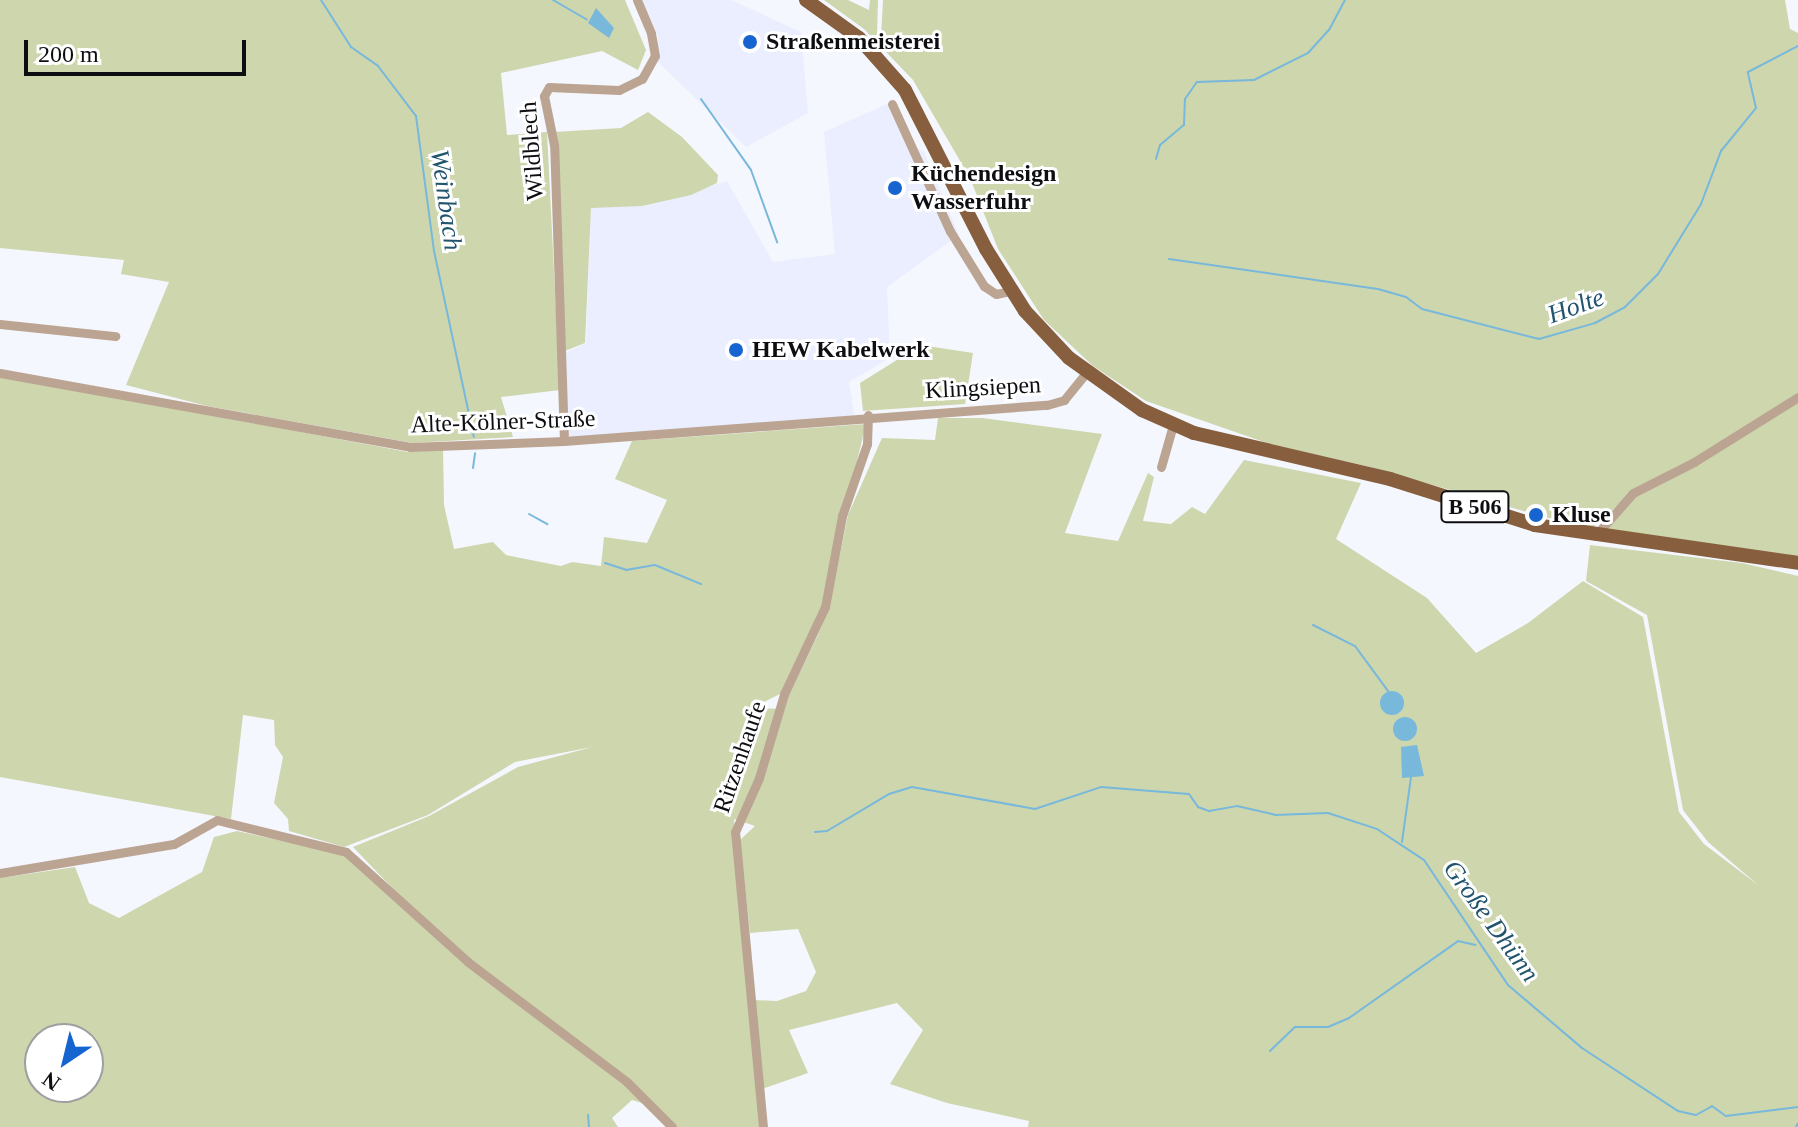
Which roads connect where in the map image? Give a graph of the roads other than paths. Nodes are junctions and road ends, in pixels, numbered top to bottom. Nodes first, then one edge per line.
1 (637, 0) edge
2 (806, 0) edge
3 (892, 104) dead end
4 (1010, 291) junction
5 (0, 324) edge
6 (115, 336) dead end
7 (0, 373) edge
8 (1086, 373) junction
9 (1798, 397) edge
10 (868, 415) junction
11 (1173, 425) junction
12 (564, 441) junction
13 (1161, 467) dead end
14 (1595, 536) junction
15 (1798, 563) edge
16 (0, 873) edge
17 (672, 1127) edge
18 (763, 1127) edge

1 - 12 street, Wildblech
2 - 4 main road, B 506
3 - 4 street
4 - 8 main road, B 506
5 - 6 street
7 - 12 street, Alte-Kölner-Straße
8 - 10 street, Klingsiepen
8 - 11 main road, B 506
9 - 14 street
10 - 12 street, Alte-Kölner-Straße
10 - 18 street, Ritzenhaufe
11 - 13 street
11 - 14 main road, B 506
14 - 15 main road, B 506
16 - 17 street

